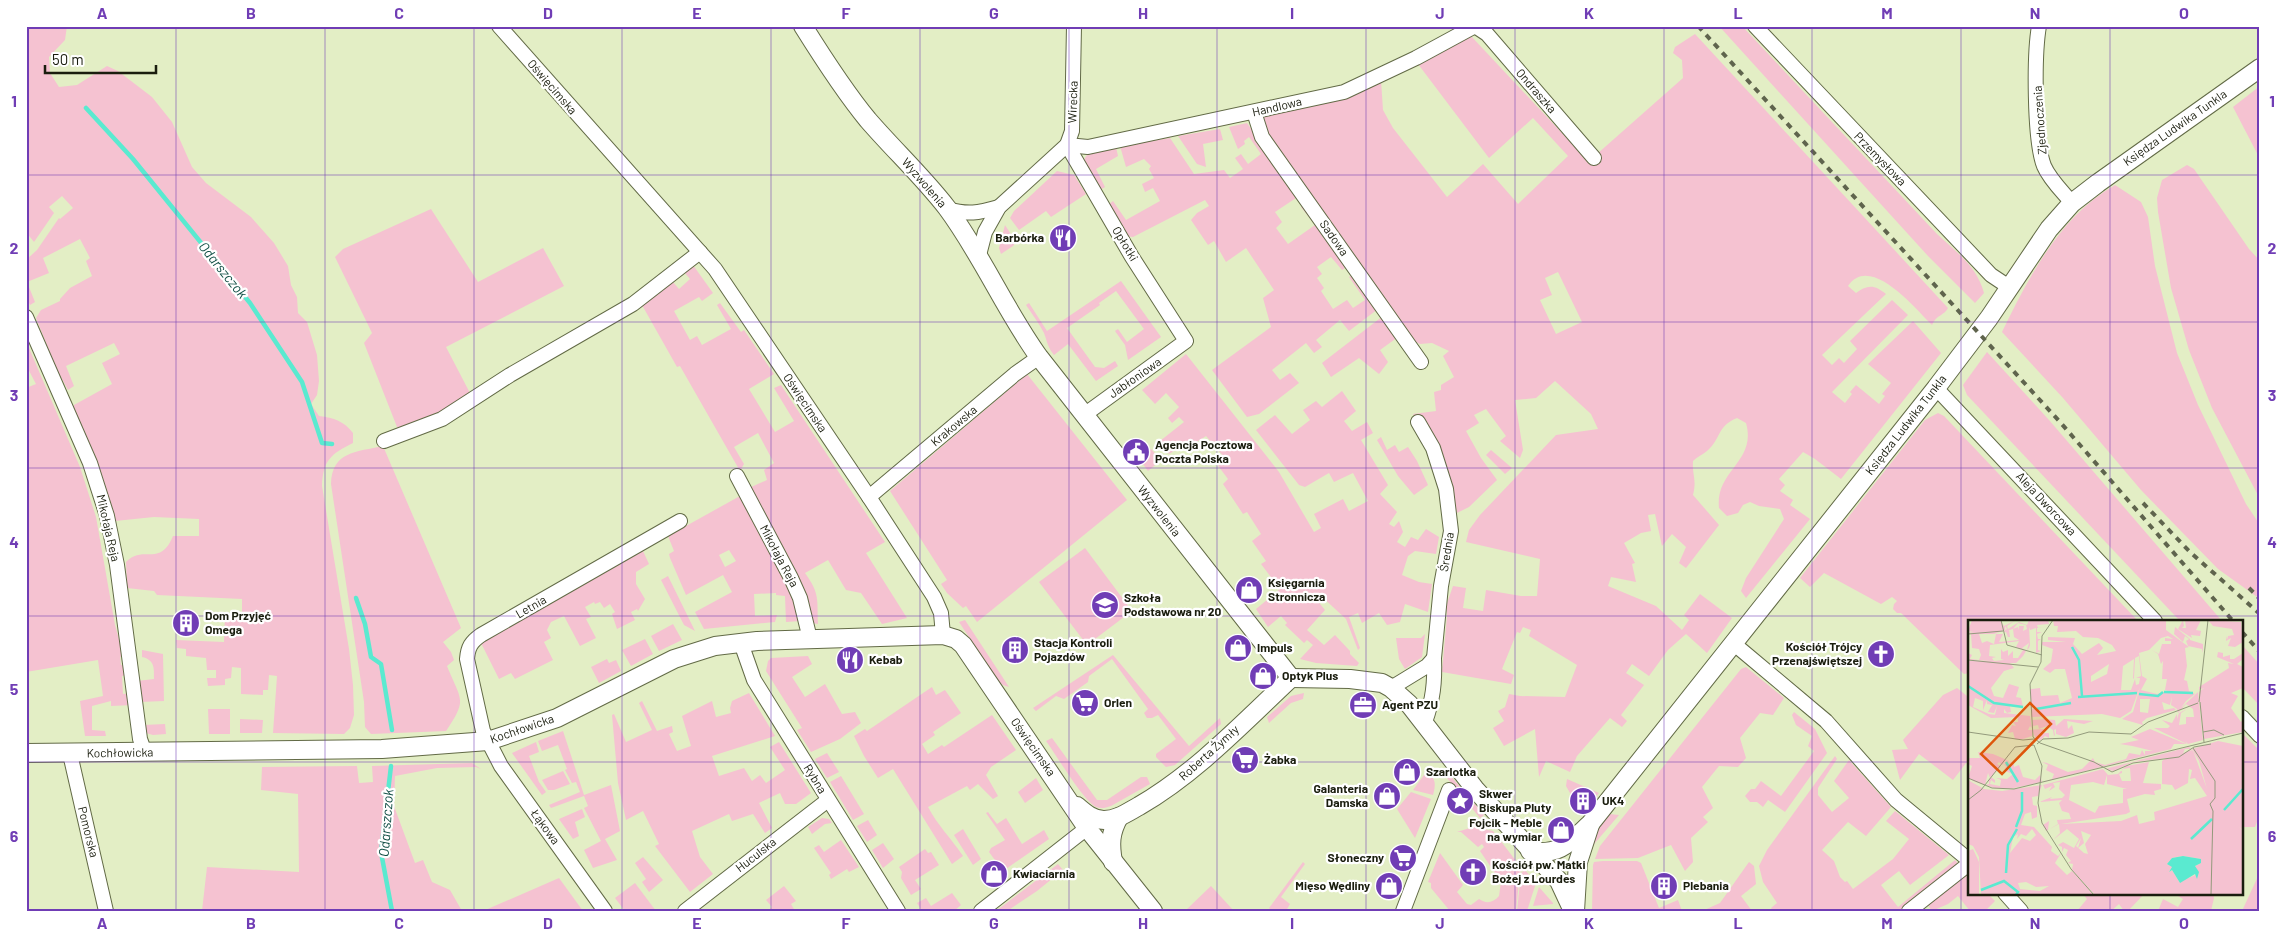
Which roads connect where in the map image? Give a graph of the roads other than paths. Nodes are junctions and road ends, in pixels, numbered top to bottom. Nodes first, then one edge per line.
1 (499, 26) edge
2 (803, 26) edge
3 (1074, 26) edge
4 (1475, 26) edge
5 (1755, 26) edge
6 (2039, 26) edge
7 (2260, 68) edge
8 (1254, 112) junction
9 (1067, 145) junction
10 (1594, 158) dead end
11 (2072, 203) junction
12 (999, 207) junction
13 (947, 208) junction
14 (700, 252) junction
15 (978, 259) junction
16 (2009, 287) junction
17 (26, 316) edge
18 (1186, 342) joint
19 (1039, 358) junction
20 (1421, 362) dead end
21 (1936, 388) junction
22 (1084, 415) junction
23 (1418, 422) dead end
24 (384, 441) dead end
25 (737, 476) dead end
26 (869, 497) junction
27 (680, 521) dead end
28 (2154, 620) edge
29 (943, 636) junction
30 (810, 640) junction
31 (741, 643) junction
32 (1733, 643) junction
33 (1434, 658) junction
34 (1291, 678) junction
35 (1391, 688) junction
36 (2244, 719) edge
37 (1425, 722) junction
38 (2260, 736) edge
39 (488, 741) junction
40 (26, 753) edge
41 (145, 753) junction
42 (70, 754) junction
43 (1449, 790) dead end
44 (828, 800) junction
45 (1071, 802) junction
46 (1119, 817) junction
47 (1590, 824) junction
48 (1087, 828) junction
49 (1530, 851) junction
50 (1968, 860) edge
51 (1113, 862) junction
52 (1968, 864) edge
53 (2006, 894) edge
54 (106, 911) edge
55 (605, 911) edge
56 (685, 911) edge
57 (898, 911) edge
58 (980, 911) edge
59 (1153, 911) edge
60 (1403, 911) edge
61 (1574, 911) edge
62 (1909, 911) edge
63 (2020, 911) edge

1 - 14 street, Oświęcimska
2 - 13 street, Wyzwolenia
3 - 9 street, Wirecka
4 - 8 street, Handlowa
4 - 10 street, Ondraszka
5 - 16 street, Przemysłowa
6 - 11 street, Zjednoczenia
7 - 11 street, Księdza Ludwika Tunkla
8 - 9 street, Handlowa
8 - 20 street, Sadowa
9 - 12 street
9 - 18 street, Opłotki
11 - 16 street, Księdza Ludwika Tunkla
12 - 13 street
12 - 15 street
13 - 15 street, Wyzwolenia
14 - 24 street
14 - 26 street, Oświęcimska
15 - 19 street, Wyzwolenia
16 - 21 street, Księdza Ludwika Tunkla
17 - 41 street, Mikołaja Reja
18 - 22 street, Jabłoniowa
19 - 22 street, Wyzwolenia
19 - 26 street, Krakowska
21 - 28 street, Aleja Dworcowa
21 - 32 street, Księdza Ludwika Tunkla
22 - 34 street, Wyzwolenia
23 - 33 street, Średnia
25 - 30 street, Mikołaja Reja
26 - 29 street, Oświęcimska
27 - 39 street, Letnia
29 - 30 street, Kochłowicka
29 - 45 street, Oświęcimska
30 - 31 street, Kochłowicka
31 - 39 street, Kochłowicka
31 - 44 street, Rybna
32 - 47 street, Księdza Ludwika Tunkla
32 - 50 street
33 - 35 street
33 - 37 street, Średnia
34 - 35 street
34 - 46 street, Roberta Żymły
35 - 37 street
36 - 38 street
37 - 49 street
39 - 41 street, Kochłowicka
39 - 55 street, Łąkowa
40 - 42 street, Kochłowicka
41 - 42 street, Kochłowicka
42 - 54 street, Pomorska
43 - 60 street
44 - 56 street, Huculska
44 - 57 street, Rybna
45 - 46 street, Roberta Żymły
45 - 48 street
46 - 51 street
47 - 49 street, Księdza Ludwika Tunkla
47 - 61 street, Księdza Ludwika Tunkla
48 - 51 street
48 - 58 street
49 - 61 street
51 - 59 street
52 - 62 street
53 - 63 street

